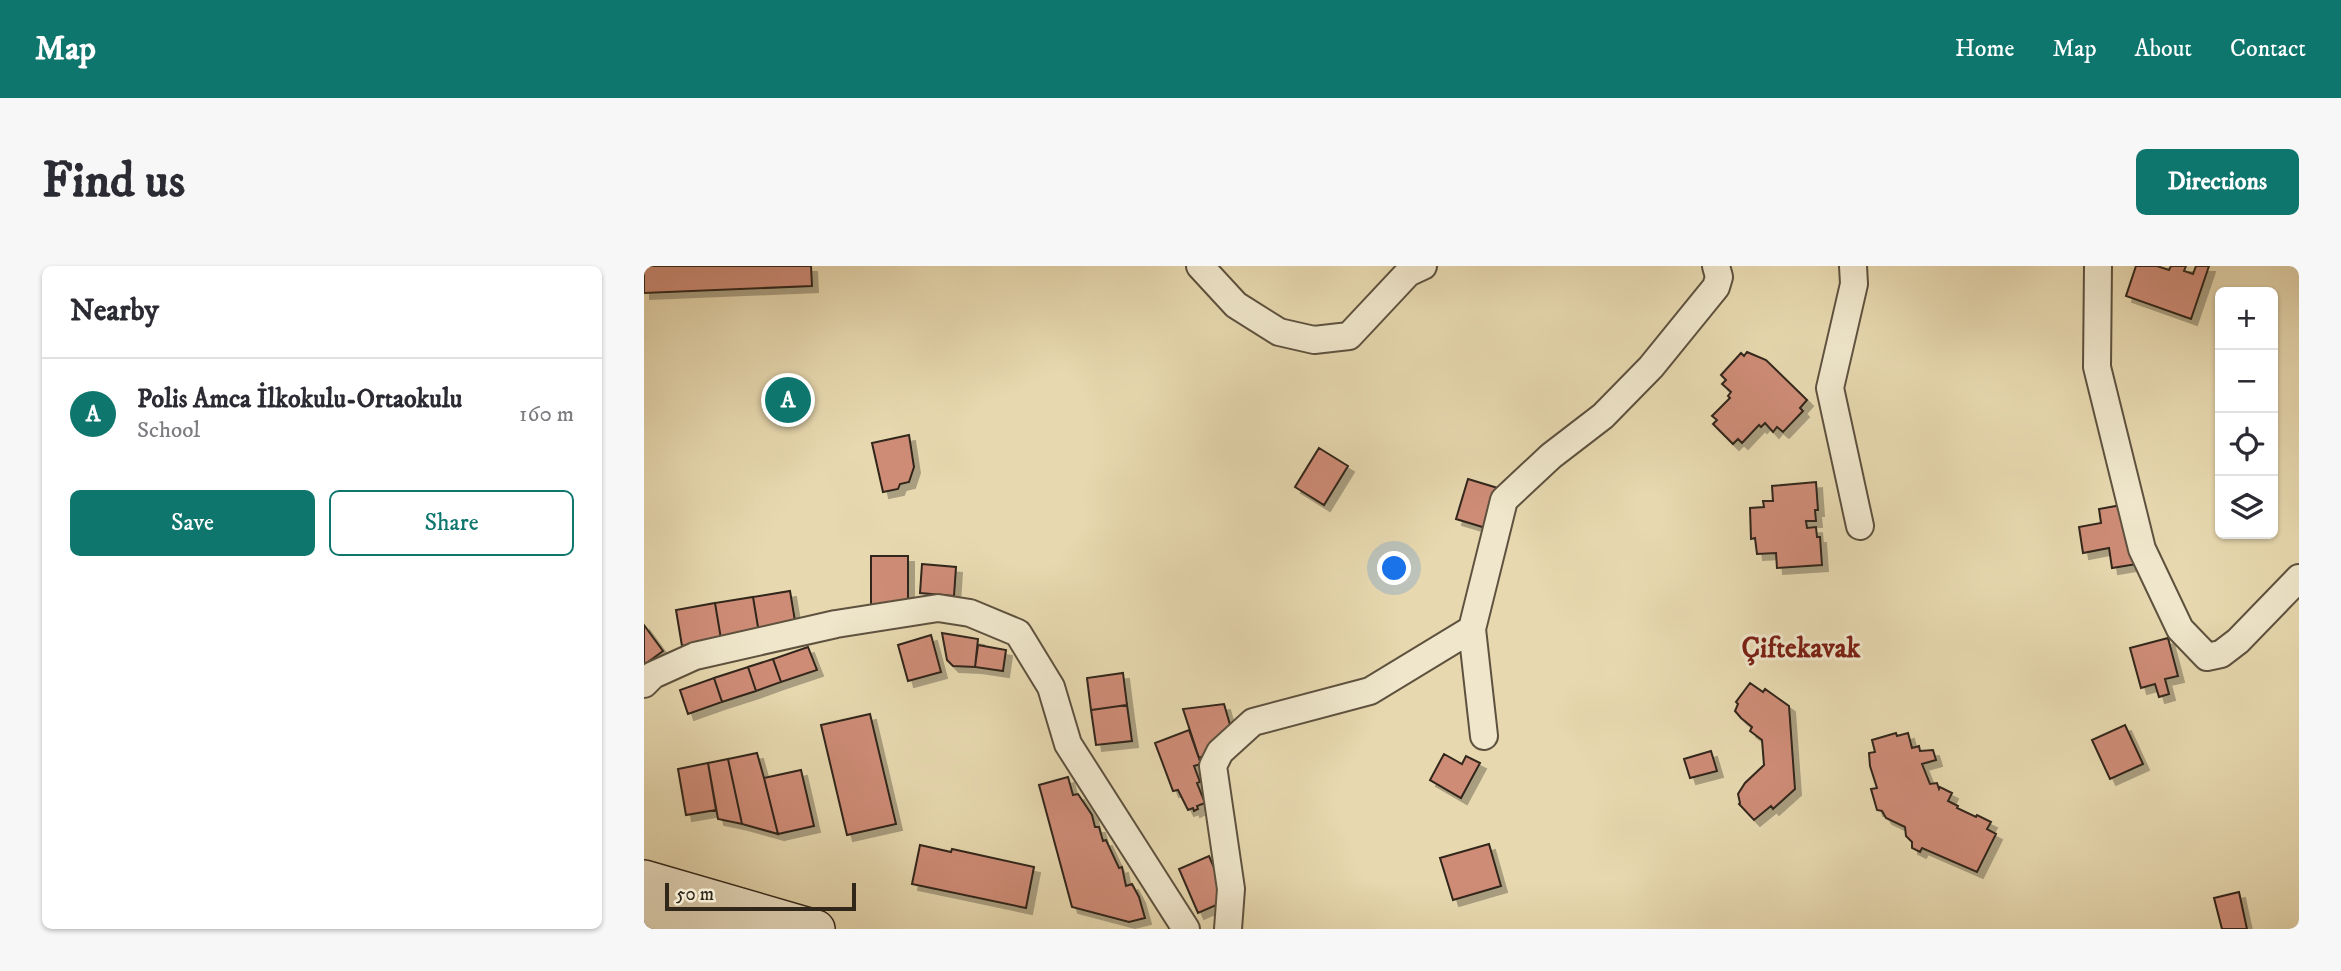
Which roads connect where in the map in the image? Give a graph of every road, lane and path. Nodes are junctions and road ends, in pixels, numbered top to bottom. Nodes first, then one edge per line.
1 (1200, 266) edge
2 (1423, 266) edge
3 (1716, 266) edge
4 (1853, 266) edge
5 (2098, 266) edge
6 (1860, 526) dead end
7 (2299, 578) edge
8 (1472, 629) junction
9 (644, 684) edge
10 (1484, 736) dead end
11 (644, 879) edge
12 (644, 916) edge
13 (815, 929) edge
14 (1186, 929) edge
15 (1228, 929) edge

1 - 2 street
3 - 8 street
4 - 6 street
5 - 7 street
8 - 10 street
8 - 15 street
9 - 14 street
11 - 13 main road
12 - 13 main road

